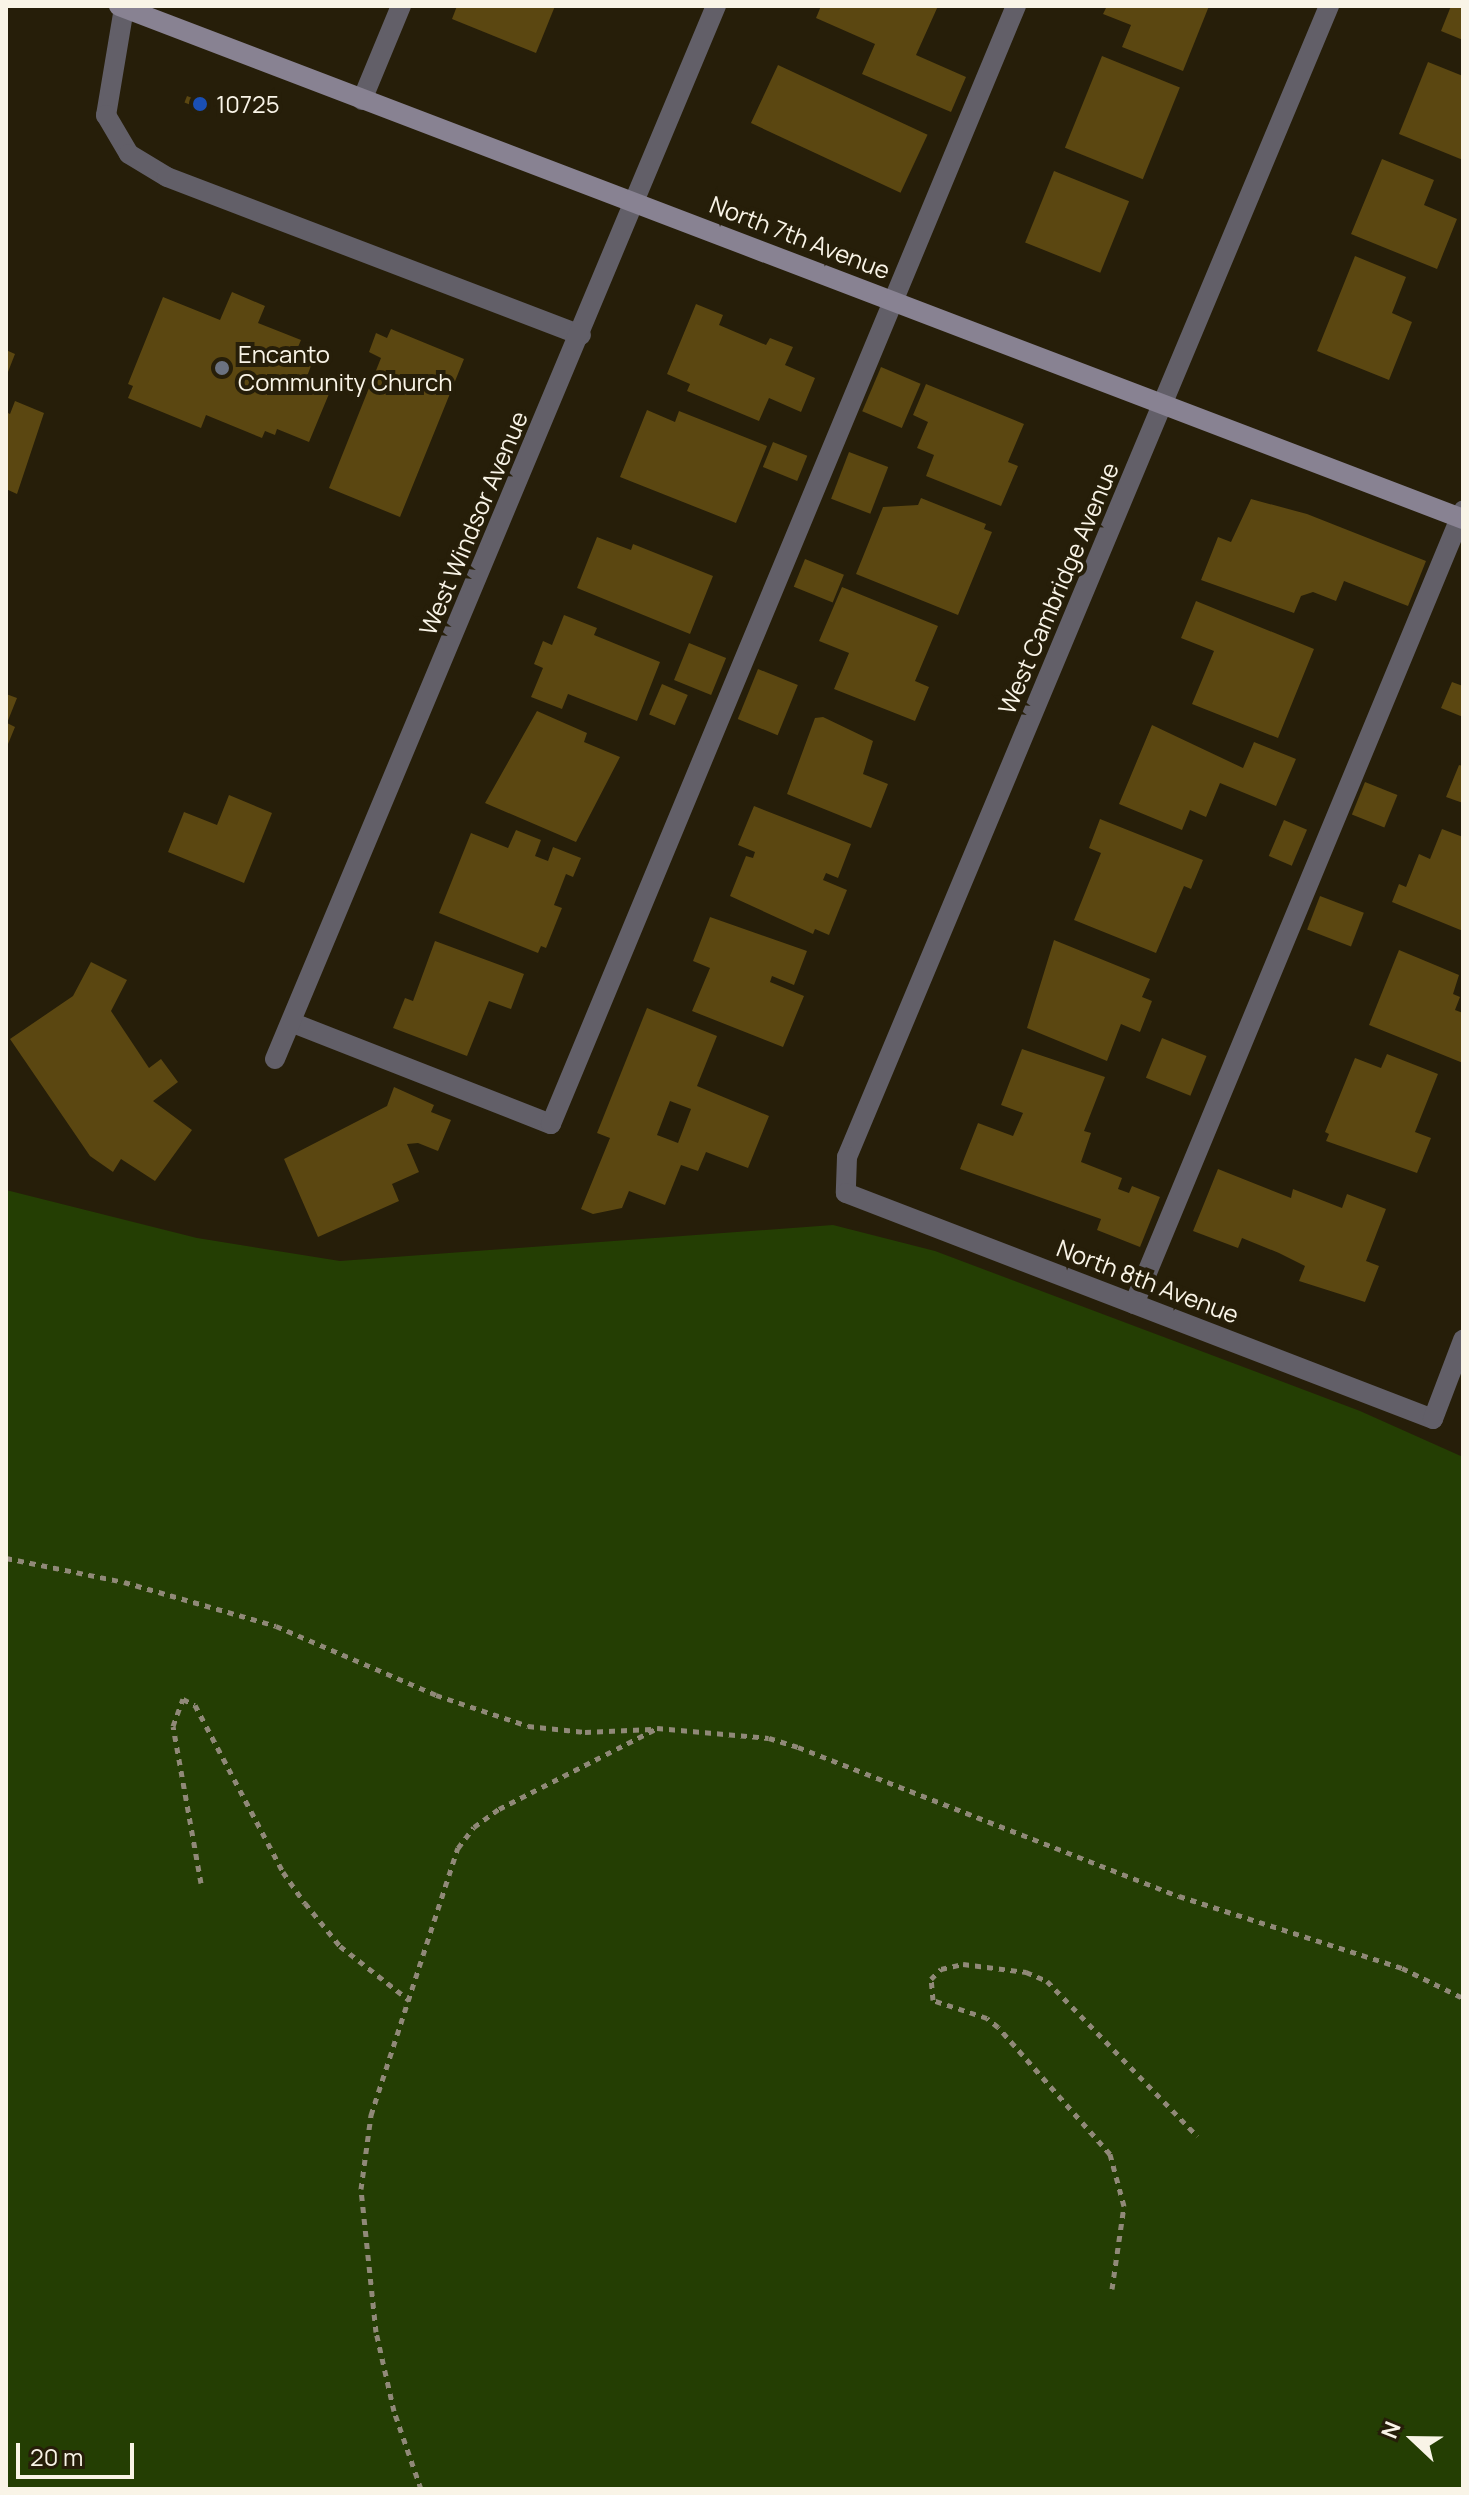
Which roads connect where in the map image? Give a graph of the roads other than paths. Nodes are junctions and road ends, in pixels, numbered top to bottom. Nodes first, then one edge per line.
1 (401, 6) edge
2 (716, 6) edge
3 (1016, 6) edge
4 (1329, 6) edge
5 (122, 7) edge
6 (362, 100) junction
7 (636, 203) junction
8 (892, 300) junction
9 (581, 335) junction
10 (1163, 402) junction
11 (1462, 516) edge
12 (293, 1023) junction
13 (275, 1059) dead end
14 (846, 1193) joint
15 (1134, 1304) junction
16 (1463, 1340) edge

1 - 6 street
2 - 7 street, West Windsor Avenue
3 - 8 street
4 - 10 street, West Cambridge Avenue
5 - 6 main road, North 7th Avenue
5 - 9 street
6 - 7 main road, North 7th Avenue
7 - 8 main road, North 7th Avenue
7 - 9 street, West Windsor Avenue
8 - 10 main road, North 7th Avenue
8 - 12 street
9 - 12 street, West Windsor Avenue
10 - 11 main road, North 7th Avenue
10 - 14 street, West Cambridge Avenue
11 - 15 street
12 - 13 street, West Windsor Avenue
14 - 15 street, North 8th Avenue
15 - 16 street, North 8th Avenue

